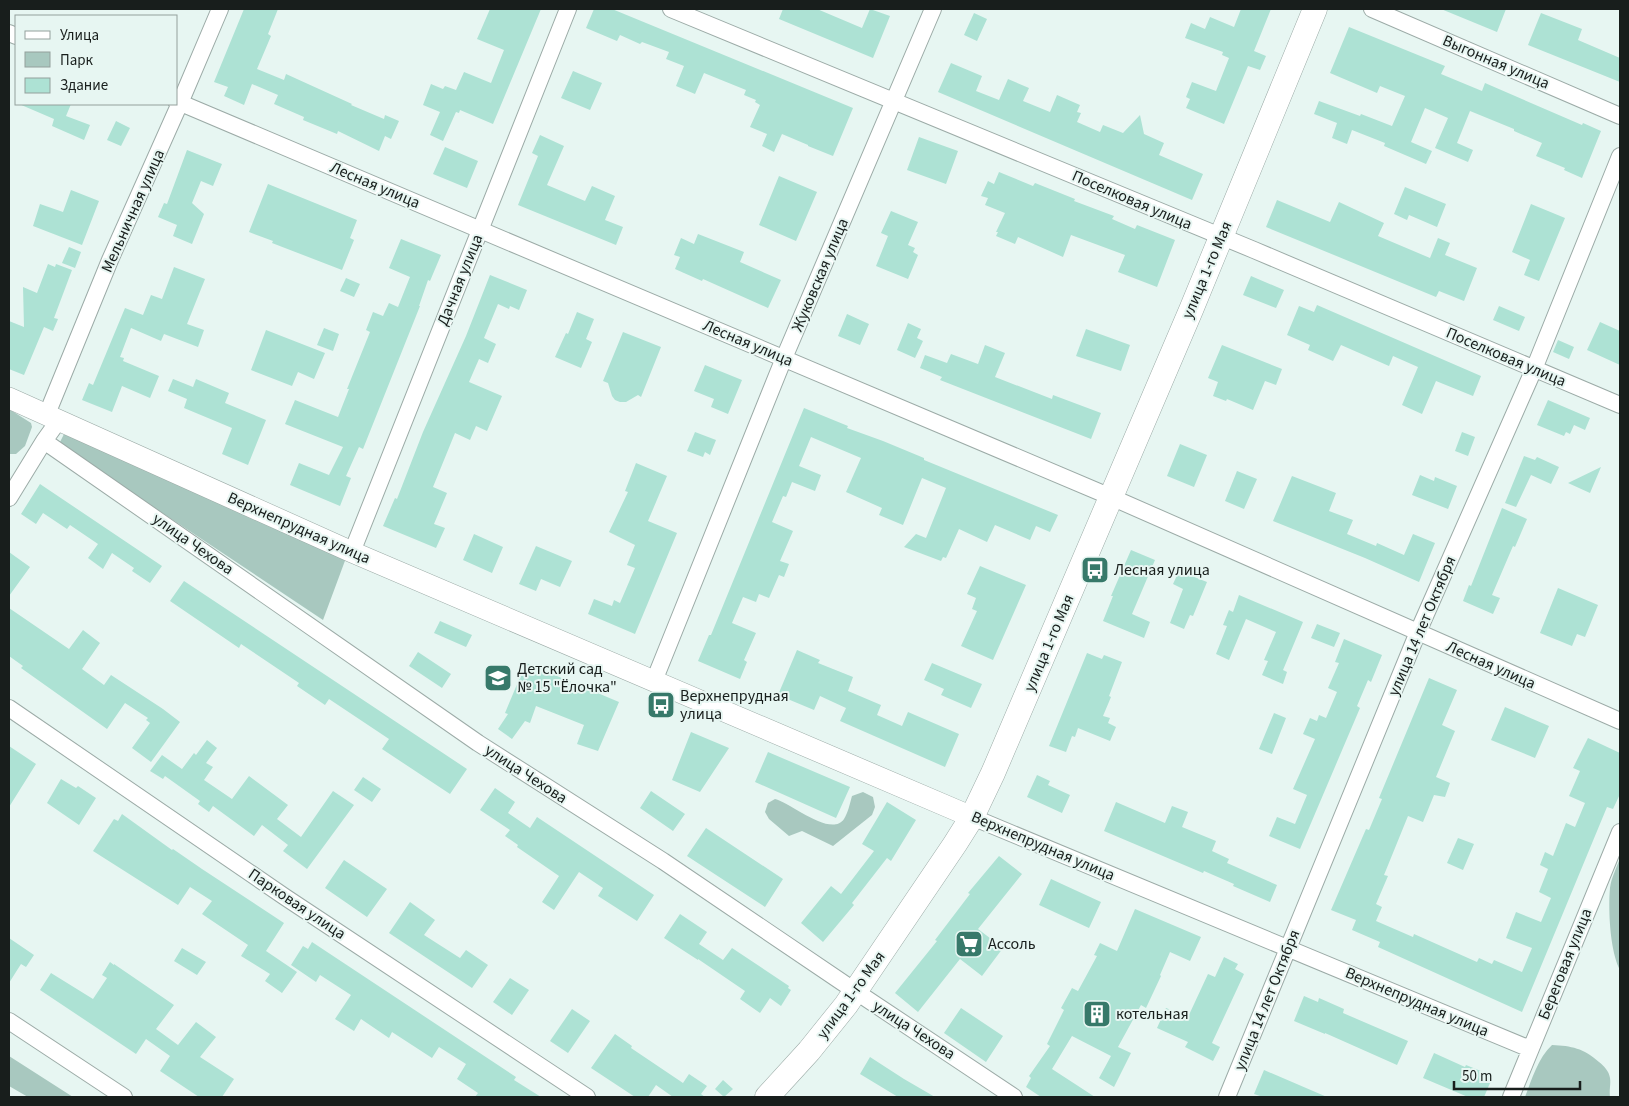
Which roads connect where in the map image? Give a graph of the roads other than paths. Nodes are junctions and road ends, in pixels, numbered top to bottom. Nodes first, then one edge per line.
1 (220, 9) edge
2 (568, 9) edge
3 (671, 9) edge
4 (933, 9) edge
5 (1315, 9) edge
6 (1372, 9) edge
7 (894, 101) junction
8 (178, 102) edge
9 (177, 105) edge
10 (1620, 116) edge
11 (1620, 156) edge
12 (480, 229) junction
13 (1221, 237) junction
14 (784, 358) junction
15 (1534, 369) junction
16 (9, 398) edge
17 (1620, 405) edge
18 (53, 417) junction
19 (44, 441) junction
20 (1111, 497) junction
21 (9, 498) edge
22 (352, 552) junction
23 (1418, 632) junction
24 (654, 681) junction
25 (9, 708) edge
26 (1620, 721) edge
27 (972, 817) junction
28 (1620, 832) edge
29 (1288, 948) junction
30 (855, 992) junction
31 (9, 1021) edge
32 (1530, 1049) junction
33 (124, 1097) edge
34 (587, 1097) edge
35 (767, 1097) edge
36 (1014, 1097) edge
37 (1227, 1097) edge
38 (1511, 1097) edge

1 - 8 street, Мельничная улица
2 - 12 street, Дачная улица
3 - 7 street, Поселковая улица
4 - 7 street, Жуковская улица
5 - 13 main road, улица 1-го Мая
6 - 10 street, Выгонная улица
7 - 13 street, Поселковая улица
7 - 14 street, Жуковская улица
8 - 12 street, Лесная улица
9 - 18 street, Мельничная улица
11 - 15 street, улица 14 лет Октября
12 - 14 street, Лесная улица
12 - 22 street, Дачная улица
13 - 15 street, Поселковая улица
13 - 20 main road, улица 1-го Мая
14 - 20 street, Лесная улица
14 - 24 street, Жуковская улица
15 - 17 street, Поселковая улица
15 - 23 street, улица 14 лет Октября
16 - 18 street, Верхнепрудная улица
18 - 19 street, Мельничная улица
18 - 22 street, Верхнепрудная улица
19 - 21 street, Мельничная улица
19 - 30 street, улица Чехова
20 - 23 street, Лесная улица
20 - 27 main road, улица 1-го Мая
22 - 24 street, Верхнепрудная улица
23 - 26 street, Лесная улица
23 - 29 street, улица 14 лет Октября
24 - 27 street, Верхнепрудная улица
25 - 34 street, Парковая улица
27 - 29 street, Верхнепрудная улица
27 - 30 main road, улица 1-го Мая
28 - 32 street, Береговая улица
29 - 32 street, Верхнепрудная улица
29 - 37 street, улица 14 лет Октября
30 - 35 main road, улица 1-го Мая
30 - 36 street, улица Чехова
31 - 33 street
32 - 38 street, Береговая улица

